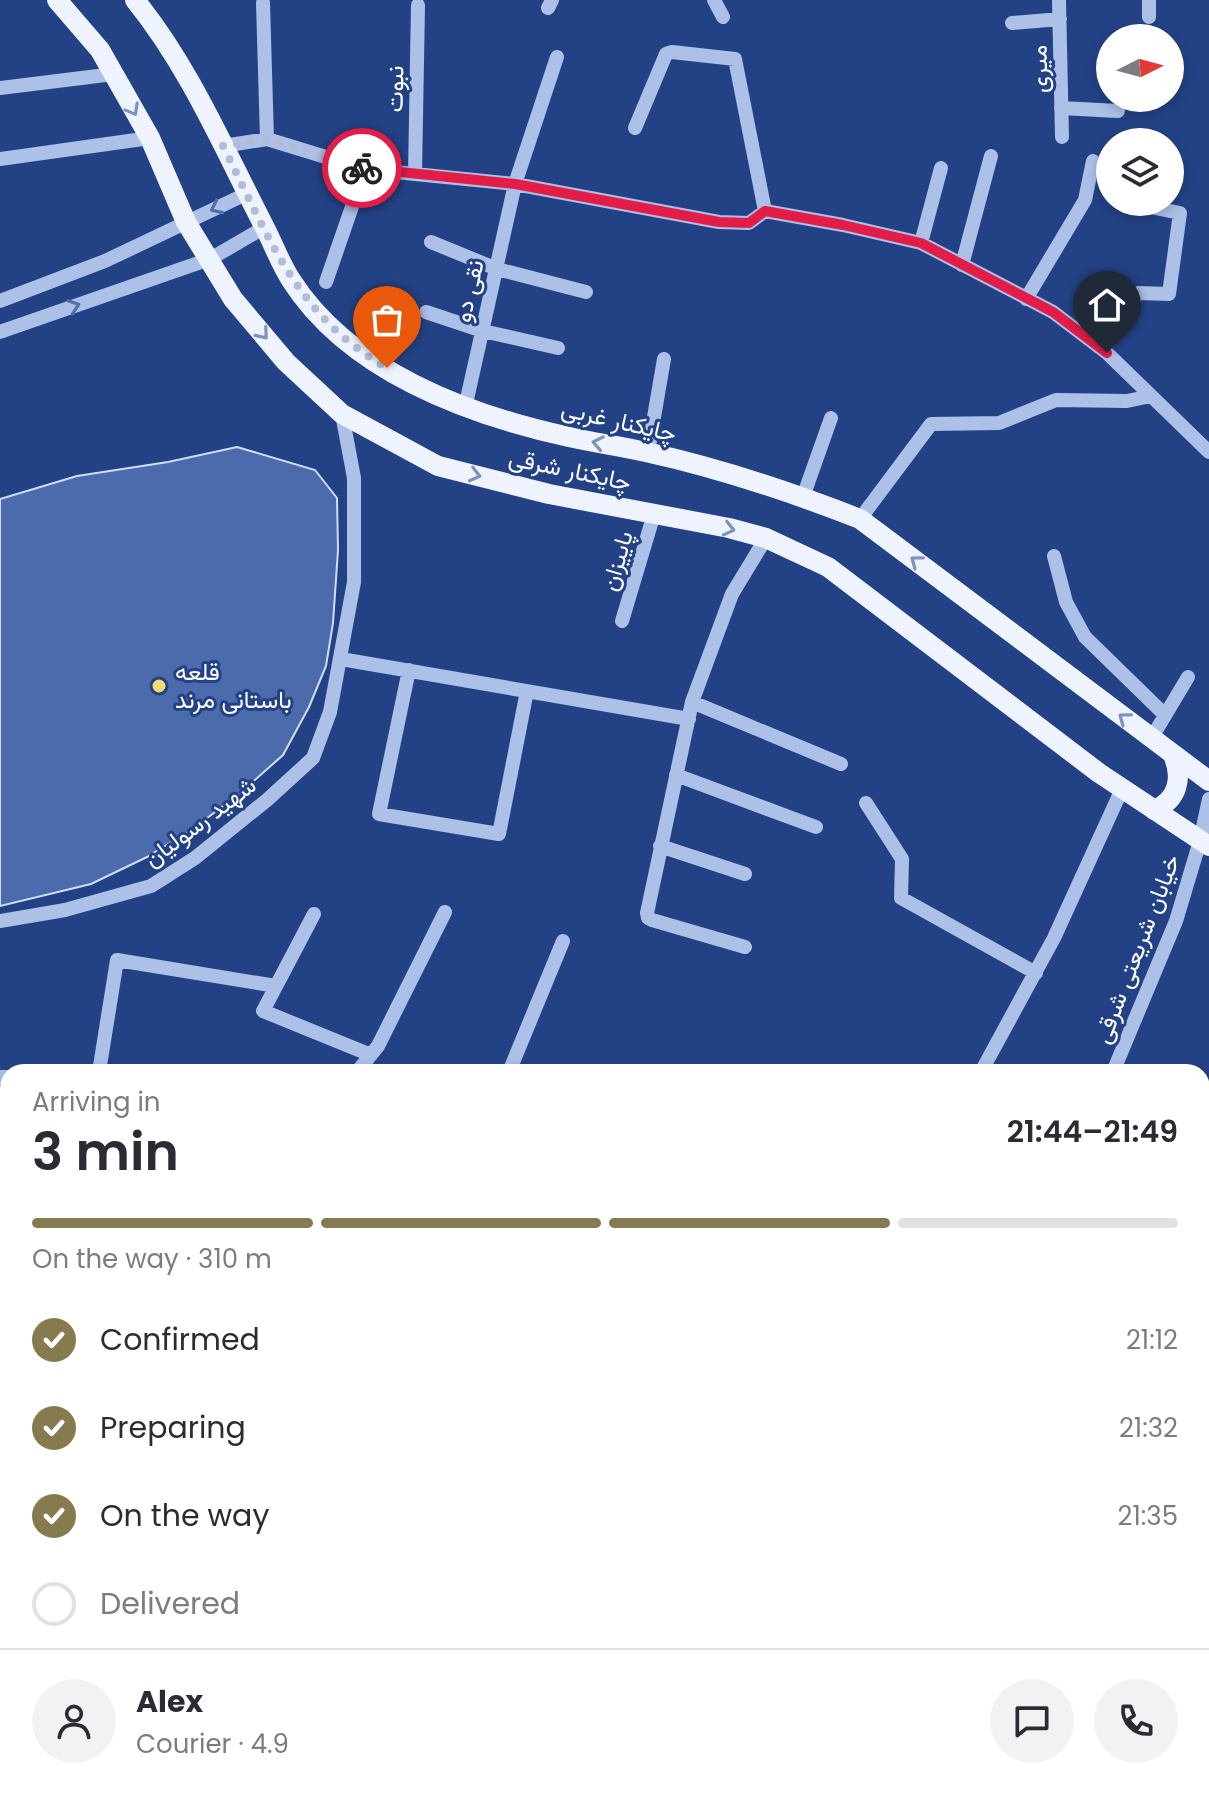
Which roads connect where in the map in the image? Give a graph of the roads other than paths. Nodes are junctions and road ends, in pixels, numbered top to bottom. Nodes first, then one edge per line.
1 (57, 0) edge
2 (714, 0) edge
3 (1059, 0) edge
4 (1149, 0) edge
5 (263, 3) dead end
6 (146, 5) edge
7 (418, 5) dead end
8 (723, 17) dead end
9 (1149, 17) dead end
10 (1060, 19) junction
11 (1012, 23) dead end
12 (557, 57) dead end
13 (114, 74) junction
14 (0, 88) edge
15 (1061, 108) junction
16 (1096, 110) edge
17 (635, 128) dead end
18 (1062, 137) dead end
19 (150, 138) junction
20 (267, 139) junction
21 (223, 146) junction
22 (991, 156) dead end
23 (0, 159) edge
24 (1093, 161) dead end
25 (941, 168) dead end
26 (365, 169) junction
27 (415, 174) junction
28 (515, 184) junction
29 (246, 194) junction
30 (765, 211) junction
31 (1180, 216) edge
32 (186, 222) junction
33 (265, 227) junction
34 (431, 242) dead end
35 (921, 243) junction
36 (210, 259) junction
37 (962, 265) junction
38 (497, 269) junction
39 (326, 282) dead end
40 (586, 292) dead end
41 (1026, 299) junction
42 (0, 301) edge
43 (426, 312) dead end
44 (483, 331) junction
45 (0, 332) edge
46 (1099, 347) junction
47 (558, 348) dead end
48 (664, 359) dead end
49 (1151, 396) junction
50 (465, 408) junction
51 (342, 414) junction
52 (831, 418) dead end
53 (648, 452) junction
54 (1209, 452) edge
55 (803, 497) junction
56 (654, 514) junction
57 (860, 519) junction
58 (766, 538) junction
59 (1054, 556) dead end
60 (622, 621) dead end
61 (341, 659) junction
62 (409, 670) junction
63 (1188, 677) dead end
64 (527, 691) junction
65 (692, 702) junction
66 (1165, 715) junction
67 (689, 719) junction
68 (1151, 739) junction
69 (1173, 755) junction
70 (841, 764) dead end
71 (676, 775) junction
72 (1209, 781) edge
73 (1122, 789) junction
74 (1209, 799) edge
75 (866, 803) dead end
76 (1154, 810) junction
77 (816, 827) dead end
78 (1205, 844) edge
79 (660, 846) junction
80 (745, 874) dead end
81 (445, 912) dead end
82 (314, 914) dead end
83 (0, 921) edge
84 (563, 941) dead end
85 (745, 947) dead end
86 (1036, 973) junction
87 (276, 986) junction
88 (371, 1055) junction
89 (100, 1064) edge
90 (364, 1064) edge
91 (512, 1064) edge
92 (985, 1064) edge
93 (1116, 1064) edge

1 - 13 main road, چایکنار شرقی
2 - 8 street
3 - 10 street, میری
4 - 9 street
5 - 20 street
6 - 21 main road, چایکنار غربی
7 - 27 street, نبوت
10 - 11 street
10 - 15 street, میری
12 - 28 street, نقی دو
13 - 14 street
13 -> 19 main road, چایکنار شرقی
15 - 16 street
15 - 18 street, میری
17 - 30 street
19 - 23 street
19 - 32 main road, چایکنار شرقی
20 - 21 street
20 - 26 street
21 - 29 main road, چایکنار غربی
22 - 37 street
24 - 41 street
25 - 35 street
26 - 27 street
26 - 39 street
27 - 28 street
28 - 30 street
28 - 38 street, نقی دو
29 -> 32 street
29 - 33 main road, چایکنار غربی
30 - 35 street
31 - 46 street
32 - 36 main road, چایکنار شرقی
32 - 42 street
33 - 36 street
33 - 50 main road, چایکنار غربی
34 - 38 street
35 - 37 street
45 -> 36 street
36 -> 51 main road, چایکنار شرقی
37 - 41 street
38 - 40 street
38 - 44 street, نقی دو
41 - 46 street
43 - 44 street
44 - 47 street
44 - 50 street, نقی دو
46 - 49 street
48 - 53 street
49 - 54 street
49 - 57 street
53 -> 50 main road, چایکنار غربی
51 -> 56 main road, چایکنار شرقی
51 - 61 street, شهید رسولیان
52 - 55 street
53 - 55 main road, چایکنار غربی
55 - 57 main road, چایکنار غربی
56 -> 58 main road, چایکنار شرقی
56 - 60 street, پاییزان
68 -> 57 main road, چایکنار غربی
58 - 65 street
58 - 73 main road, چایکنار شرقی
59 - 66 street
61 - 62 street
61 - 83 street, شهید رسولیان
62 - 64 street
62 - 64 street
63 - 66 street
64 - 67 street
65 - 67 street
65 - 70 street
66 - 68 street
67 - 71 street
68 - 69 main road, چایکنار غربی
69 - 72 main road, چایکنار غربی
69 - 76 main road
71 - 77 street
71 - 79 street
73 - 76 main road, چایکنار شرقی
73 - 86 street
74 - 78 street, خیابان شریعتی شرقی
75 - 86 street
76 - 78 main road, چایکنار شرقی
78 - 93 street, خیابان شریعتی شرقی
79 - 80 street
79 - 85 street
81 - 88 street
82 - 87 street
84 - 91 street
86 - 92 street
87 - 88 street
87 - 89 street
88 - 90 street

